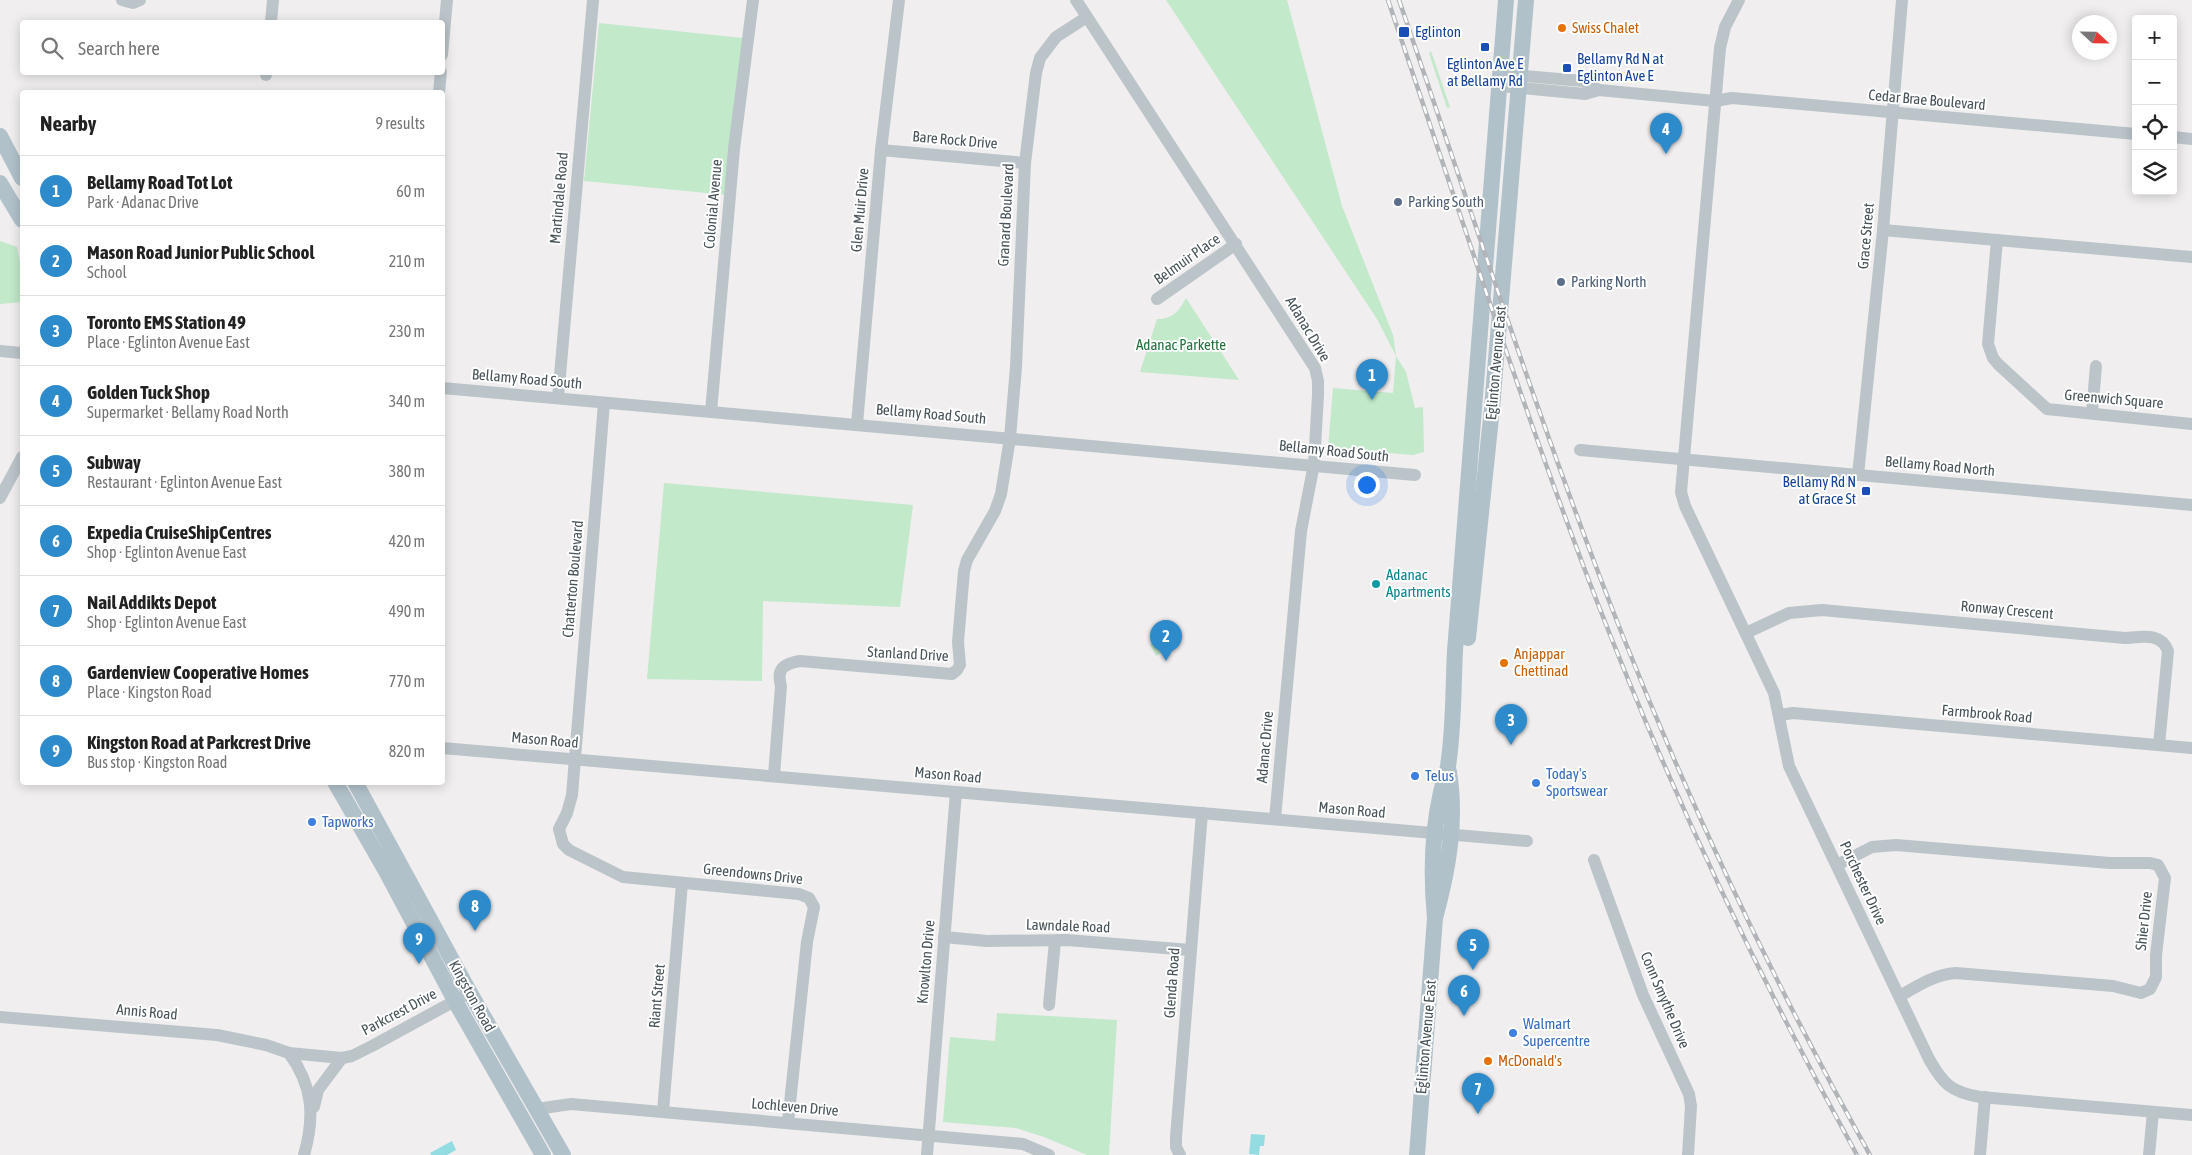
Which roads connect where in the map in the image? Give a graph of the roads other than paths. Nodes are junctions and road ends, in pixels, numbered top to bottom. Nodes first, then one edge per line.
1 (122, 0) edge
2 (140, 0) edge
3 (273, 0) edge
4 (448, 0) edge
5 (593, 0) edge
6 (752, 0) edge
7 (899, 0) edge
8 (1076, 0) edge
9 (1506, 0) edge
10 (1526, 0) edge
11 (1739, 0) edge
12 (1902, 0) edge
13 (1087, 17) junction
14 (271, 20) edge
15 (445, 28) edge
16 (441, 75) edge
17 (1500, 80) junction
18 (1519, 82) junction
19 (439, 90) edge
20 (1715, 100) junction
21 (1893, 113) junction
22 (2132, 134) edge
23 (0, 136) edge
24 (2177, 137) edge
25 (2192, 139) edge
26 (882, 150) junction
27 (1025, 163) junction
28 (20, 174) edge
29 (0, 183) edge
30 (20, 217) edge
31 (1883, 230) junction
32 (1997, 240) junction
33 (1236, 244) junction
34 (2192, 257) edge
35 (1157, 300) dead end
36 (0, 351) edge
37 (20, 353) edge
38 (2096, 366) dead end
39 (445, 388) edge
40 (558, 398) junction
41 (604, 403) junction
42 (711, 412) junction
43 (2092, 413) junction
44 (857, 424) junction
45 (2192, 424) edge
46 (1010, 438) junction
47 (1580, 450) dead end
48 (1685, 459) junction
49 (20, 461) edge
50 (1314, 464) junction
51 (1416, 475) dead end
52 (1858, 475) junction
53 (0, 498) edge
54 (2192, 505) edge
55 (1746, 633) junction
56 (1780, 715) junction
57 (1452, 724) junction
58 (2158, 745) junction
59 (445, 748) edge
60 (2192, 748) edge
61 (574, 759) junction
62 (774, 775) junction
63 (337, 785) edge
64 (357, 785) edge
65 (956, 792) junction
66 (1202, 813) junction
67 (1275, 819) junction
68 (1443, 834) junction
69 (1527, 841) dead end
70 (1594, 860) dead end
71 (1837, 865) junction
72 (682, 883) junction
73 (944, 937) junction
74 (1055, 941) junction
75 (1190, 950) junction
76 (450, 956) junction
77 (433, 957) junction
78 (1900, 996) junction
79 (463, 997) junction
80 (1049, 1005) dead end
81 (0, 1017) edge
82 (289, 1053) junction
83 (342, 1058) junction
84 (1985, 1097) junction
85 (536, 1109) junction
86 (663, 1111) junction
87 (2153, 1112) junction
88 (312, 1113) junction
89 (2192, 1115) edge
90 (788, 1122) junction
91 (929, 1135) junction
92 (304, 1155) edge
93 (543, 1155) edge
94 (564, 1155) edge
95 (927, 1155) edge
96 (1049, 1155) edge
97 (1180, 1155) edge
98 (1417, 1155) edge
99 (1688, 1155) edge
100 (1980, 1155) edge
101 (2149, 1155) edge

1 - 2 street
3 - 14 street
4 - 15 street
5 - 40 street, Martindale Road
6 - 42 street, Colonial Avenue
7 - 26 street, Glen Muir Drive
8 - 13 street, Adanac Drive
9 - 17 main road, Eglinton Avenue East
10 - 18 main road, Eglinton Avenue East
11 - 20 street
12 - 21 street, Grace Street
13 - 27 street, Granard Boulevard
13 - 33 street, Adanac Drive
16 - 19 street
17 - 18 street
17 - 57 main road, Eglinton Avenue East
18 - 20 street
18 - 57 main road, Eglinton Avenue East
20 - 21 street, Cedar Brae Boulevard
20 - 48 street
21 - 22 street, Cedar Brae Boulevard
21 - 31 street, Grace Street
23 - 28 main road
24 - 25 street
26 - 27 street, Bare Rock Drive
26 - 44 street, Glen Muir Drive
27 - 46 street, Granard Boulevard
29 - 30 main road
31 - 32 street
31 - 52 street, Grace Street
32 - 34 street
32 - 43 street, Greenwich Square
33 - 35 street, Belmuir Place
33 - 50 street, Adanac Drive
36 - 37 street
38 - 43 street
39 - 40 street, Bellamy Road South
40 - 41 street, Bellamy Road South
41 - 42 street, Bellamy Road South
41 - 61 street, Chatterton Boulevard
42 - 44 street, Bellamy Road South
43 - 45 street, Greenwich Square
44 - 46 street, Bellamy Road South
46 - 50 street, Bellamy Road South
46 - 62 street, Stanland Drive
47 - 48 street, Bellamy Road North
48 - 52 street, Bellamy Road North
48 - 55 street, Porchester Drive
49 - 53 street
50 - 51 street, Bellamy Road South
50 - 67 street, Adanac Drive
52 - 54 street, Bellamy Road North
55 - 56 street, Porchester Drive
55 - 58 street, Ronway Crescent
56 - 58 street, Farmbrook Road
56 - 71 street, Porchester Drive
57 - 68 main road, Eglinton Avenue East
58 - 60 street, Farmbrook Road
59 - 61 street, Mason Road
61 - 62 street, Mason Road
61 - 72 street, Greendowns Drive
62 - 65 street, Mason Road
63 - 77 main road, Kingston Road
64 - 76 main road, Kingston Road
65 - 66 street, Mason Road
65 - 73 street, Knowlton Drive
66 - 67 street, Mason Road
66 - 75 street, Glenda Road
67 - 68 street, Mason Road
68 - 69 street
68 - 98 main road, Eglinton Avenue East
70 - 99 street, Conn Smythe Drive
71 - 78 street, Porchester Drive
71 - 78 street, Shier Drive
72 - 86 street, Riant Street
72 - 90 street, Greendowns Drive
73 - 74 street, Lawndale Road
73 - 91 street, Knowlton Drive
74 - 75 street, Lawndale Road
74 - 80 street
75 - 97 street, Glenda Road
76 - 77 main road
76 - 79 main road, Kingston Road
77 - 79 main road, Kingston Road
78 - 84 street, Porchester Drive
79 - 83 street, Parkcrest Drive
79 - 85 main road, Kingston Road
79 - 93 main road, Kingston Road
81 - 82 street, Annis Road
82 - 83 street, Parkcrest Drive
82 - 88 street
83 - 88 street
84 - 87 street, Porchester Drive
84 - 100 street
85 - 86 street, Lochleven Drive
85 - 94 main road, Kingston Road
86 - 90 street, Lochleven Drive
87 - 89 street, Porchester Drive
87 - 101 street
88 - 92 street
90 - 91 street, Lochleven Drive
91 - 95 street, Knowlton Drive
91 - 96 street, Lochleven Drive

